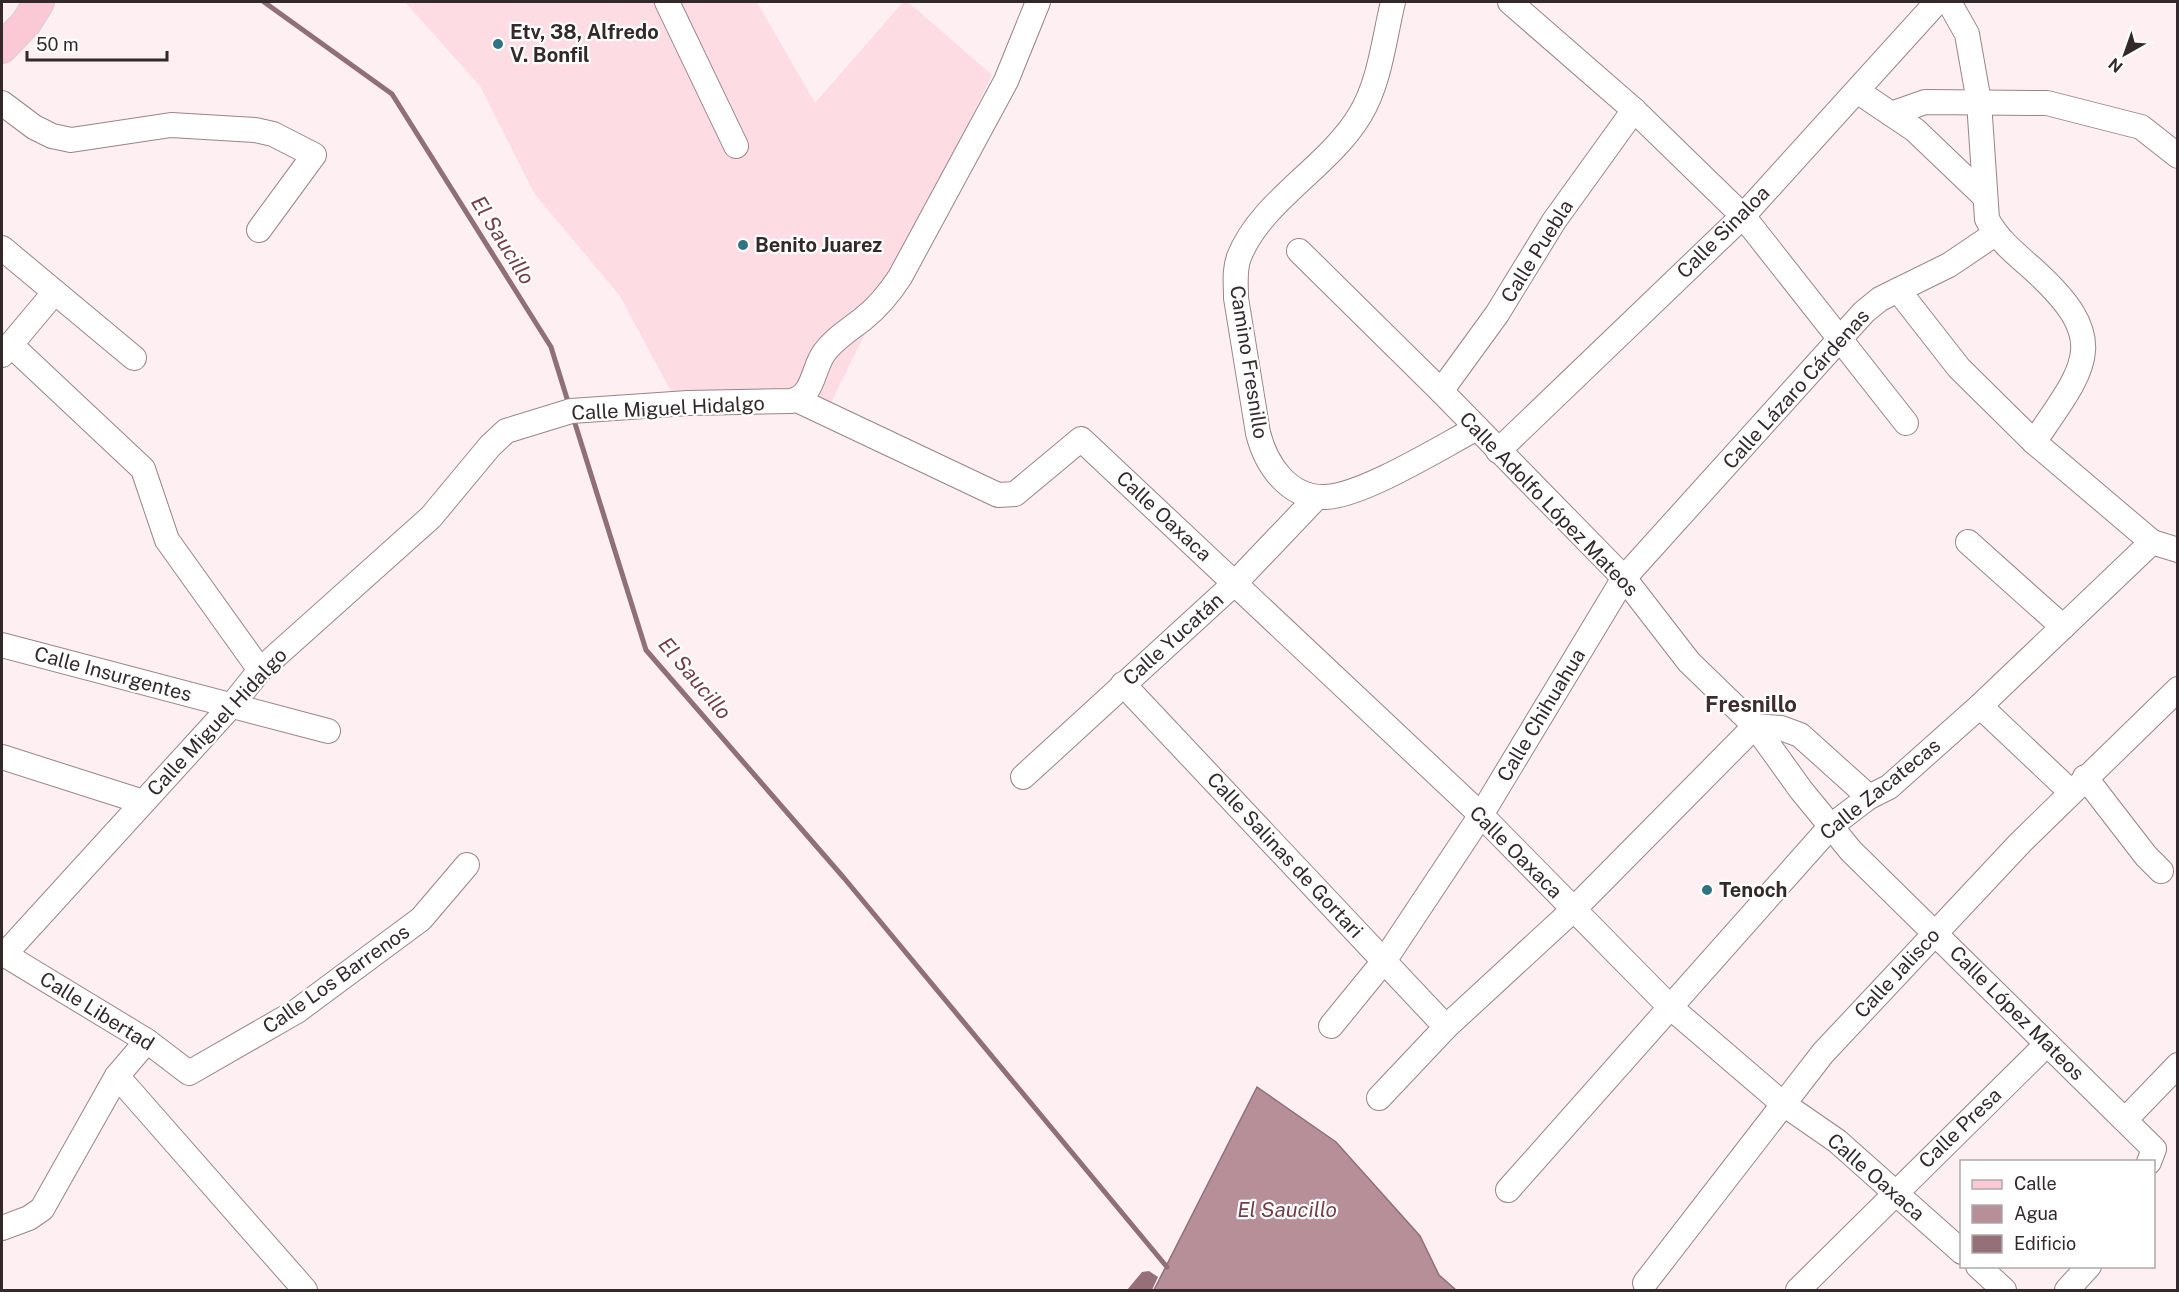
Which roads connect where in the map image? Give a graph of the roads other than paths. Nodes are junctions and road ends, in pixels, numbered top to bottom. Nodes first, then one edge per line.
1 (39, 2) edge
2 (667, 2) edge
3 (1038, 2) edge
4 (1393, 2) edge
5 (1510, 2) edge
6 (1937, 2) edge
7 (1949, 2) edge
8 (2, 48) edge
9 (1857, 91) junction
10 (1979, 102) junction
11 (2, 103) edge
12 (1634, 110) junction
13 (1891, 114) junction
14 (735, 146) dead end
15 (2178, 156) edge
16 (1984, 196) junction
17 (1743, 216) junction
18 (259, 230) dead end
19 (1995, 234) junction
20 (2, 248) edge
21 (1299, 251) dead end
22 (1898, 290) junction
23 (54, 293) junction
24 (1840, 339) junction
25 (6, 350) edge
26 (134, 358) dead end
27 (1441, 391) junction
28 (797, 400) junction
29 (1906, 423) dead end
30 (1477, 428) junction
31 (2034, 442) junction
32 (1498, 451) junction
33 (1317, 497) junction
34 (1968, 542) dead end
35 (2152, 542) junction
36 (2178, 550) edge
37 (1624, 578) junction
38 (1235, 583) junction
39 (2063, 627) junction
40 (2, 645) edge
41 (260, 670) junction
42 (1123, 684) junction
43 (2178, 689) edge
44 (232, 705) junction
45 (1980, 706) junction
46 (1755, 726) junction
47 (328, 731) dead end
48 (2, 757) edge
49 (1023, 777) dead end
50 (2078, 784) junction
51 (1869, 797) junction
52 (143, 802) junction
53 (1480, 815) junction
54 (1831, 826) junction
55 (467, 865) dead end
56 (2162, 871) dead end
57 (1573, 910) junction
58 (1935, 932) junction
59 (3, 953) edge
60 (1384, 961) junction
61 (1669, 1006) junction
62 (1331, 1026) dead end
63 (1446, 1027) junction
64 (147, 1041) junction
65 (2047, 1044) junction
66 (2178, 1065) edge
67 (189, 1073) joint
68 (117, 1076) junction
69 (1379, 1098) dead end
70 (1782, 1103) junction
71 (2125, 1120) junction
72 (2152, 1155) edge
73 (1508, 1190) dead end
74 (1895, 1192) junction
75 (2, 1228) edge
76 (1960, 1250) edge
77 (1980, 1268) edge
78 (2087, 1268) edge
79 (1645, 1282) dead end
80 (305, 1290) edge
81 (1798, 1290) edge
82 (2004, 1290) edge
83 (2067, 1290) edge

1 - 8 main road
2 - 14 street
3 - 28 street
4 - 33 street, Camino Fresnillo
5 - 12 street
6 - 9 street, Calle Sinaloa
7 - 10 street
9 - 13 street
9 - 17 street, Calle Sinaloa
10 - 13 street
10 - 15 street
10 - 16 street
11 - 18 street
12 - 17 street
12 - 27 street, Calle Puebla
13 - 16 street
16 - 19 street
17 - 24 street
17 - 32 street, Calle Sinaloa
19 - 22 street, Calle Lázaro Cárdenas
19 - 31 street
20 - 23 street
21 - 27 street, Calle Adolfo López Mateos
22 - 24 street, Calle Lázaro Cárdenas
22 - 31 street
23 - 25 street
23 - 26 street
24 - 29 street
24 - 37 street, Calle Lázaro Cárdenas
25 - 41 street
27 - 30 street, Calle Adolfo López Mateos
28 - 38 street, Calle Oaxaca
28 - 41 street, Calle Miguel Hidalgo
30 - 32 street, Calle Adolfo López Mateos
30 - 33 street
31 - 35 street
32 - 37 street, Calle Adolfo López Mateos
33 - 38 street, Calle Yucatán
34 - 39 street
35 - 36 street
35 - 39 street, Calle Zacatecas
37 - 46 street, Calle Adolfo López Mateos
37 - 53 street, Calle Chihuahua
38 - 42 street, Calle Yucatán
38 - 53 street, Calle Oaxaca
39 - 45 street, Calle Zacatecas
40 - 44 street, Calle Insurgentes
41 - 44 street, Calle Miguel Hidalgo
42 - 49 street, Calle Yucatán
42 - 60 street, Calle Salinas de Gortari
43 - 50 street, Calle Jalisco
44 - 47 street, Calle Insurgentes
44 - 52 street, Calle Miguel Hidalgo
45 - 50 street
45 - 51 street, Calle Zacatecas
46 - 51 street
46 - 54 street, Calle Adolfo López Mateos
46 - 57 street
48 - 52 street
50 - 56 street
50 - 58 street, Calle Jalisco
51 - 54 street, Calle Zacatecas
52 - 59 street, Calle Miguel Hidalgo
53 - 57 street, Calle Oaxaca
53 - 60 street, Calle Chihuahua
54 - 58 street, Calle López Mateos
54 - 61 street, Calle Zacatecas
55 - 67 street, Calle Los Barrenos
57 - 61 street, Calle Oaxaca
57 - 63 street
58 - 65 street, Calle López Mateos
58 - 70 street, Calle Jalisco
59 - 64 street, Calle Libertad
60 - 62 street, Calle Chihuahua
60 - 63 street, Calle Salinas de Gortari
61 - 70 street, Calle Oaxaca
61 - 73 street, Calle Zacatecas
63 - 69 street
64 - 67 street, Calle Libertad
64 - 68 street
65 - 71 street, Calle López Mateos
65 - 74 street, Calle Presa
66 - 71 street
68 - 75 street
68 - 80 street
70 - 74 street, Calle Oaxaca
70 - 79 street, Calle Jalisco
71 - 72 street, Calle López Mateos
74 - 76 street, Calle Oaxaca
74 - 81 street, Calle Presa
77 - 82 street
78 - 83 street

